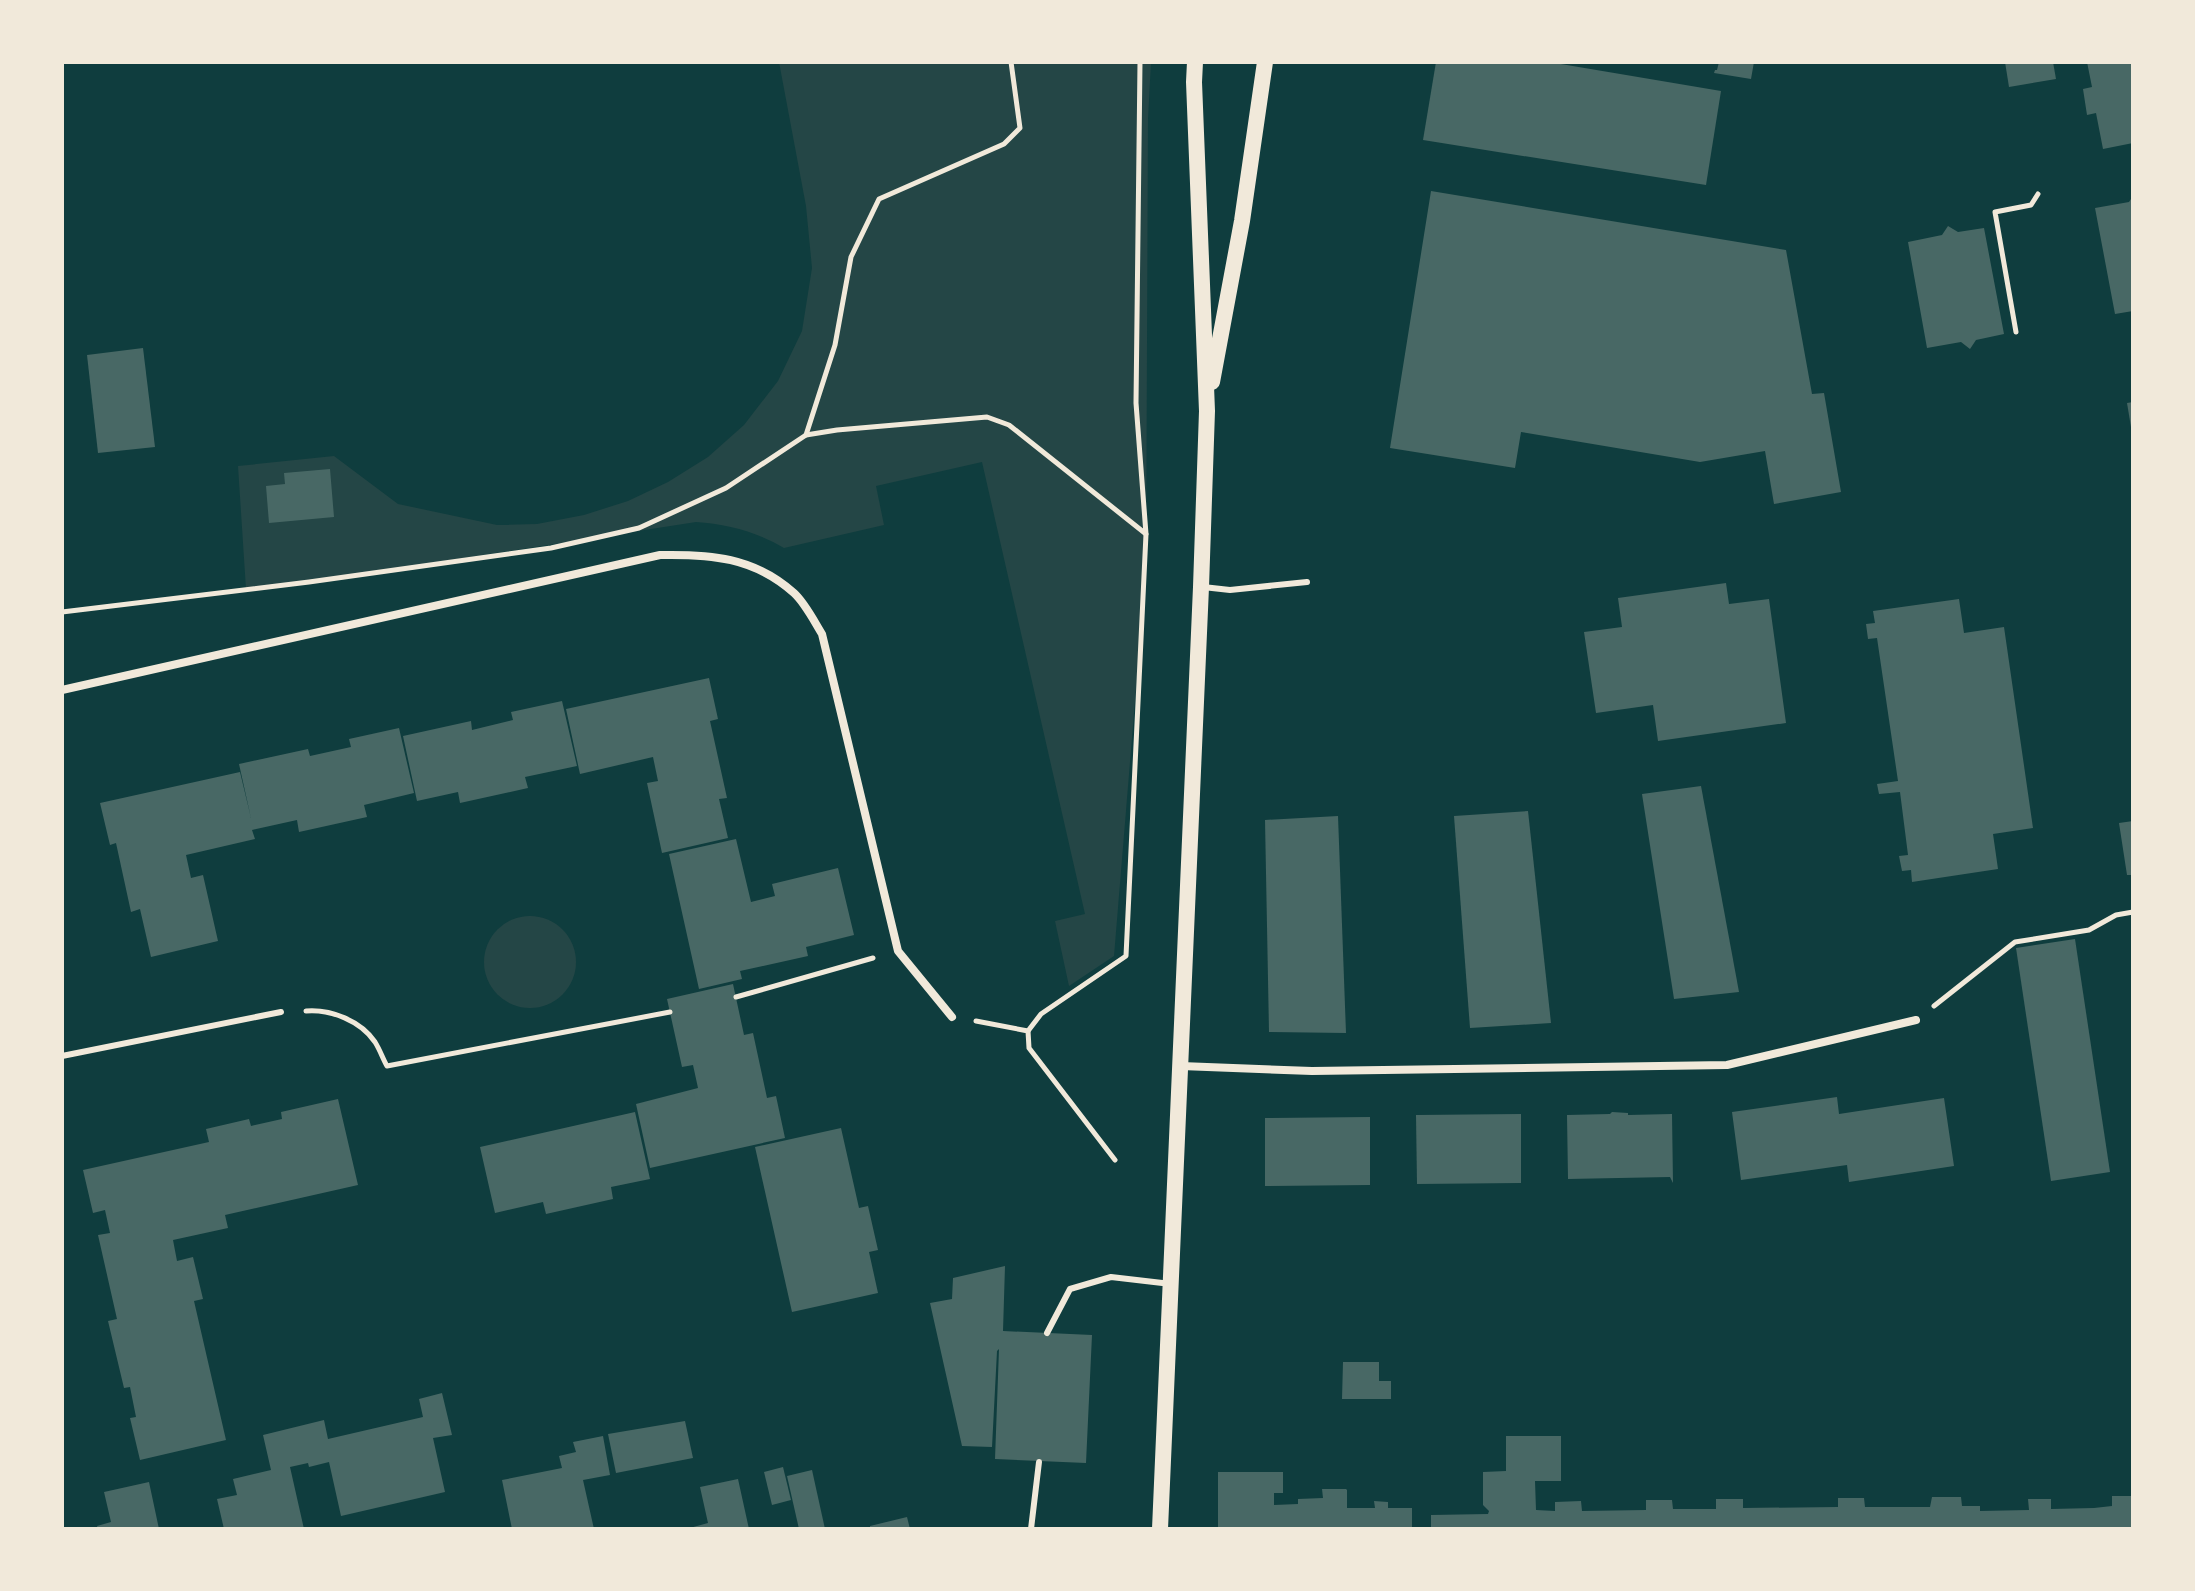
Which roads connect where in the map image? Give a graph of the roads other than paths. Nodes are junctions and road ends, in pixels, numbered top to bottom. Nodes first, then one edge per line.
1 (1195, 62) edge
2 (1265, 62) edge
3 (1207, 411) junction
4 (1307, 582) dead end
5 (1201, 587) junction
6 (62, 690) edge
7 (281, 1012) road end
8 (952, 1017) road end
9 (1916, 1020) road end
10 (62, 1056) edge
11 (1181, 1066) junction
12 (1171, 1284) junction
13 (1047, 1333) dead end
14 (1039, 1462) dead end
15 (1031, 1529) edge
16 (1160, 1529) edge

1 - 3 main road
2 - 3 main road
3 - 5 main road
4 - 5 lane
5 - 11 main road
6 - 8 street
7 - 10 lane
9 - 11 street
11 - 12 main road
12 - 13 lane
12 - 16 main road
14 - 15 lane

